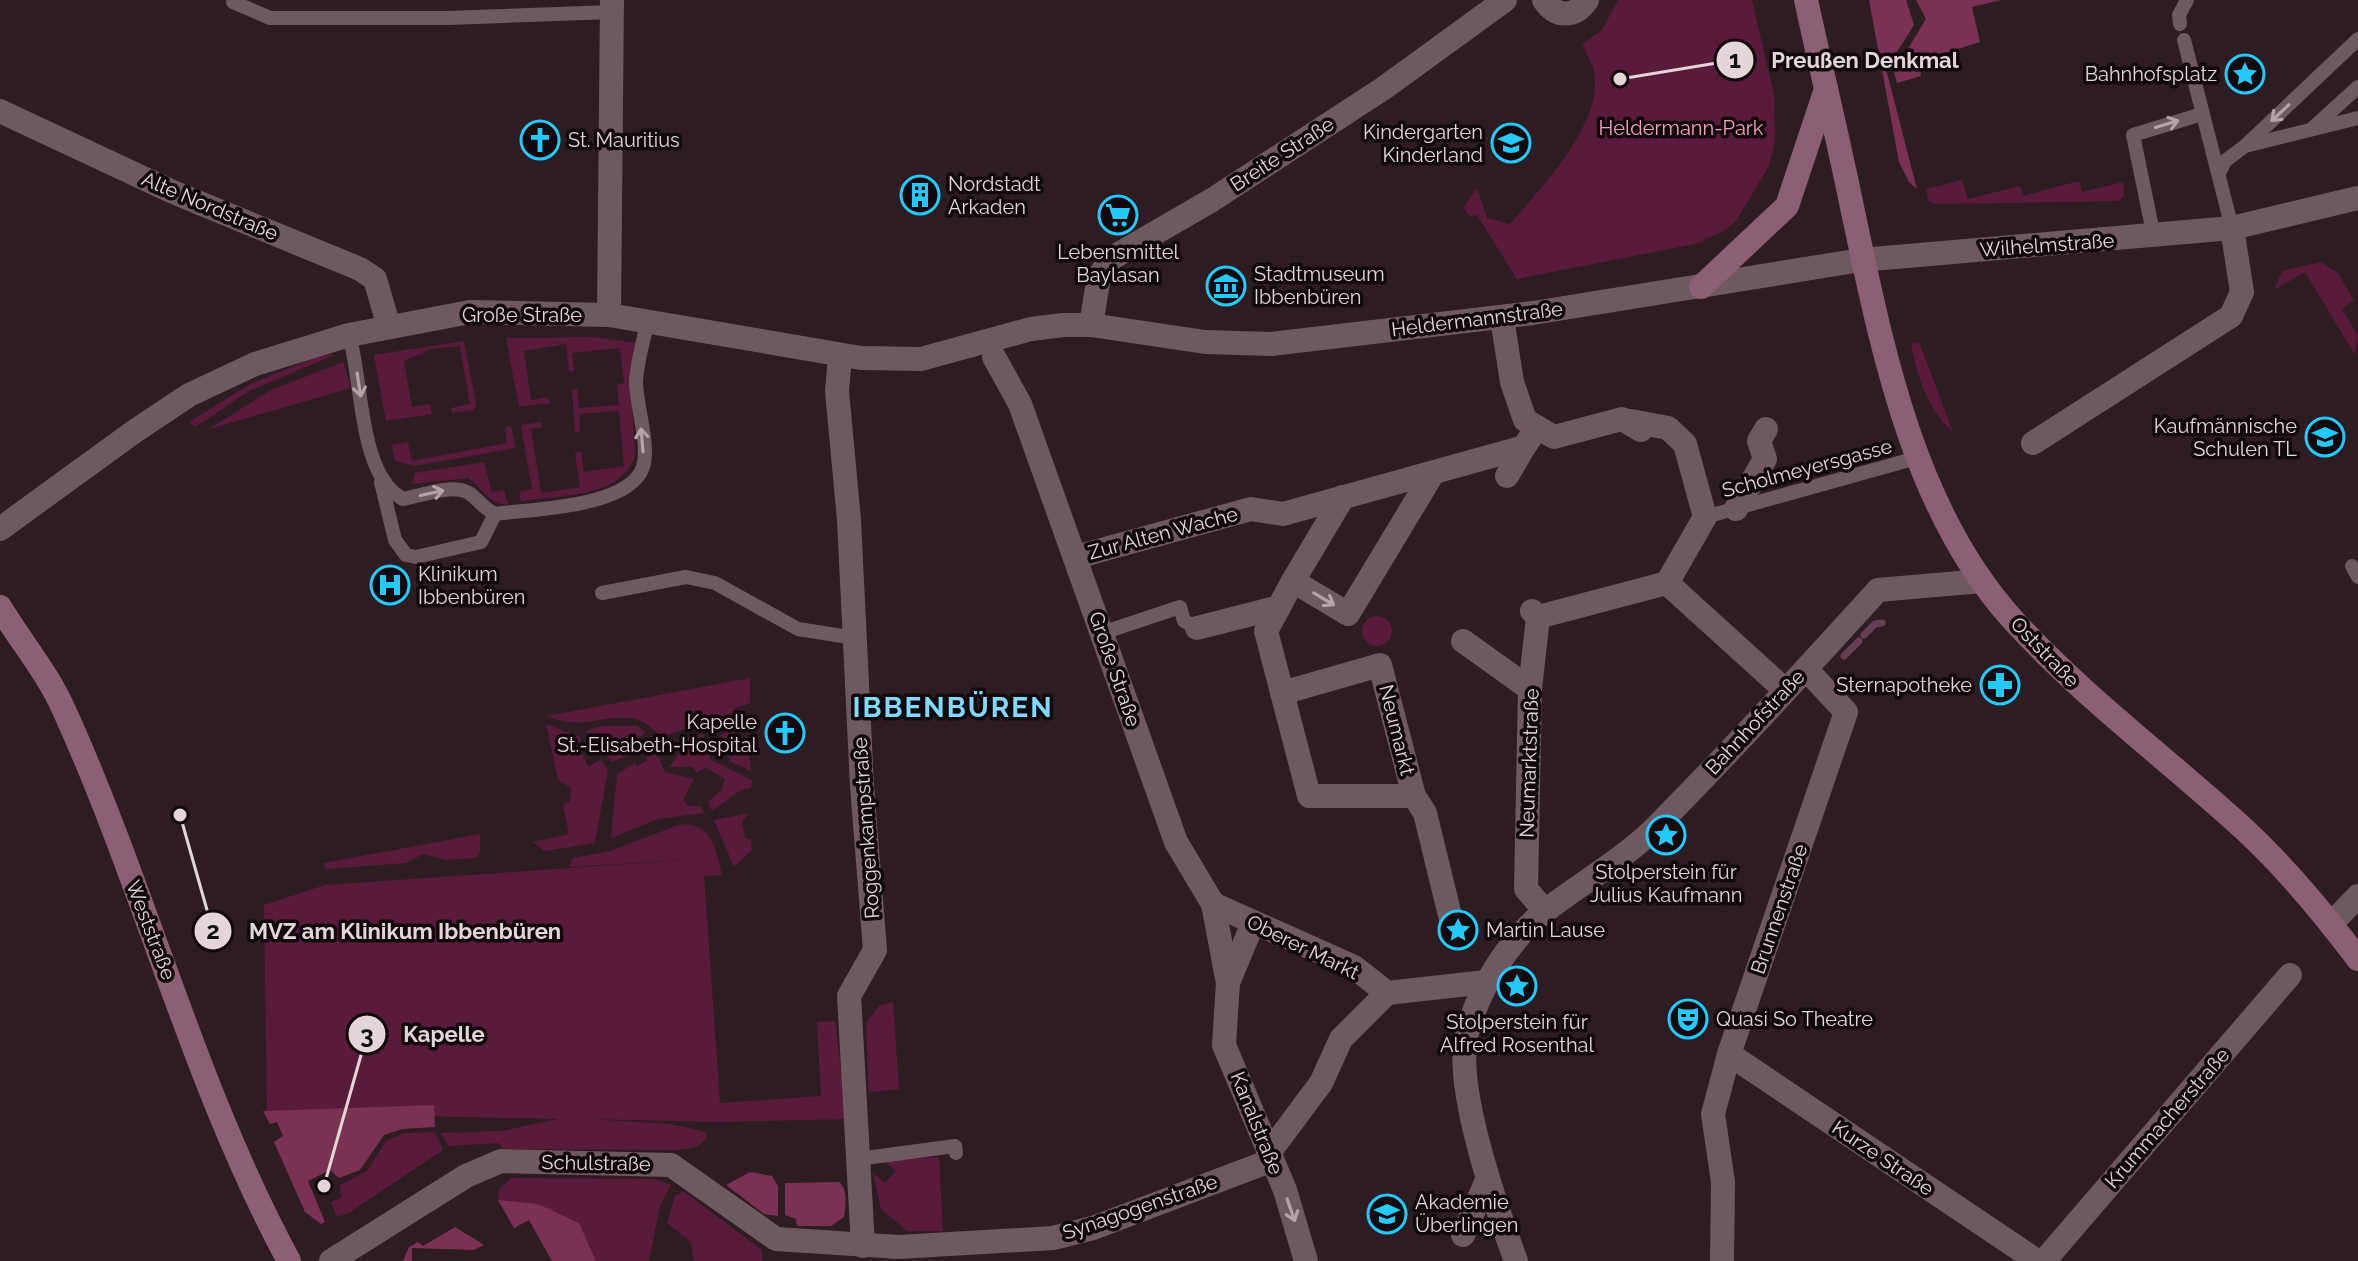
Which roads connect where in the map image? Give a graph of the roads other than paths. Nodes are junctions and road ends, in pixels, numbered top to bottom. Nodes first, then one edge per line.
1 (1505, 0) edge
2 (1544, 0) edge
3 (1587, 0) edge
4 (1806, 0) edge
5 (2187, 0) edge
6 (233, 2) dead end
7 (612, 6) edge
8 (2180, 24) dead end
9 (2358, 39) edge
10 (2184, 40) dead end
11 (2358, 87) edge
12 (1826, 89) junction
13 (0, 111) edge
14 (2202, 114) junction
15 (2358, 118) edge
16 (2314, 128) junction
17 (2245, 146) junction
18 (2219, 173) junction
19 (2358, 198) edge
20 (2232, 228) junction
21 (2154, 237) junction
22 (1861, 260) junction
23 (1701, 287) junction
24 (609, 315) junction
25 (1502, 318) junction
26 (648, 320) junction
27 (1091, 325) junction
28 (389, 327) junction
29 (349, 335) junction
30 (840, 356) junction
31 (994, 357) dead end
32 (1766, 429) dead end
33 (1530, 438) junction
34 (2033, 443) dead end
35 (1920, 457) junction
36 (1433, 473) junction
37 (1507, 476) dead end
38 (381, 482) junction
39 (1343, 497) junction
40 (1736, 509) junction
41 (495, 514) junction
42 (1705, 517) junction
43 (0, 529) edge
44 (1076, 557) junction
45 (1293, 581) junction
46 (1982, 581) junction
47 (1667, 583) junction
48 (602, 593) dead end
49 (0, 607) edge
50 (1279, 607) junction
51 (1197, 628) joint
52 (1102, 633) junction
53 (855, 638) junction
54 (1463, 641) dead end
55 (1806, 669) junction
56 (1516, 675) junction
57 (1785, 690) junction
58 (1282, 693) junction
59 (1414, 796) junction
60 (2358, 896) edge
61 (1213, 904) junction
62 (1545, 911) junction
63 (1253, 923) junction
64 (2331, 924) junction
65 (1455, 936) dead end
66 (2358, 959) edge
67 (2290, 975) dead end
68 (1486, 982) junction
69 (1228, 988) junction
70 (1387, 993) junction
71 (1729, 1054) junction
72 (956, 1153) dead end
73 (1269, 1157) junction
74 (858, 1159) junction
75 (1487, 1180) junction
76 (1463, 1235) dead end
77 (863, 1246) junction
78 (900, 1254) edge
79 (289, 1261) edge
80 (331, 1261) edge
81 (1306, 1261) edge
82 (1516, 1261) edge
83 (1722, 1261) edge
84 (2037, 1261) edge
85 (2044, 1261) edge

1 - 27 street, Breite Straße
2 - 3 street
4 - 12 main road, Oststraße
5 - 8 lane
6 - 7 lane
7 - 24 street
9 -> 17 lane
10 - 14 lane
11 - 16 lane
12 - 22 main road, Oststraße
12 - 23 main road
13 - 28 street, Alte Nordstraße
14 - 18 lane
21 -> 14 lane
15 - 16 lane
16 - 17 lane
17 - 18 lane
18 - 20 lane
19 - 20 street, Wilhelmstraße
20 - 21 street, Wilhelmstraße
20 - 34 street
21 - 22 street, Wilhelmstraße
22 - 23 street, Heldermannstraße
22 - 35 main road, Oststraße
23 - 25 street, Heldermannstraße
24 - 26 street, Große Straße
24 - 28 street, Große Straße
25 - 27 street, Heldermannstraße
25 - 33 street
26 - 30 street, Große Straße
41 -> 26 lane
27 - 30 street, Große Straße
28 - 29 street, Große Straße
29 -> 38 lane
29 - 43 street, Große Straße
30 - 53 street, Roggenkampstraße
31 - 44 street, Große Straße
32 - 40 street
33 - 36 street, Zur Alten Wache
33 - 37 street
33 - 42 street
35 - 40 lane, Scholmeyersgasse
35 - 46 main road, Oststraße
36 - 39 street, Zur Alten Wache
45 -> 36 street
38 -> 41 lane
38 - 41 lane
39 - 44 street, Zur Alten Wache
39 - 45 street
40 - 42 lane, Scholmeyersgasse
42 - 47 street
44 - 52 street, Große Straße
45 - 50 street
46 - 55 street, Bahnhofstraße
46 - 64 main road, Oststraße
47 - 56 street, Neumarktstraße
47 - 57 street
48 - 53 lane
49 - 79 main road, Weststraße
50 - 51 street
50 - 58 street
51 - 52 lane
52 - 61 street, Große Straße
53 - 74 street, Roggenkampstraße
54 - 56 street
55 - 57 street, Bahnhofstraße
55 - 71 street, Brunnenstraße
56 - 62 street, Neumarktstraße
57 - 62 street, Bahnhofstraße
58 - 59 street
58 - 59 street, Neumarkt
59 - 65 street, Neumarkt
60 - 64 street
61 - 63 street, Oberer Markt
61 - 69 street, Große Straße
62 - 68 street
63 - 69 street
63 - 70 street, Oberer Markt
64 - 66 main road, Oststraße
67 - 85 street, Krummacherstraße
68 - 70 street
68 - 75 street
69 - 73 street, Kanalstraße
70 - 73 street
71 - 83 street, Brunnenstraße
71 - 84 street, Kurze Straße
72 - 74 lane
73 - 78 street, Synagogenstraße
73 -> 81 street, Kanalstraße
74 - 77 street, Roggenkampstraße
75 - 76 street
75 - 82 street
77 - 78 street, Synagogenstraße
77 - 80 street, Schulstraße

